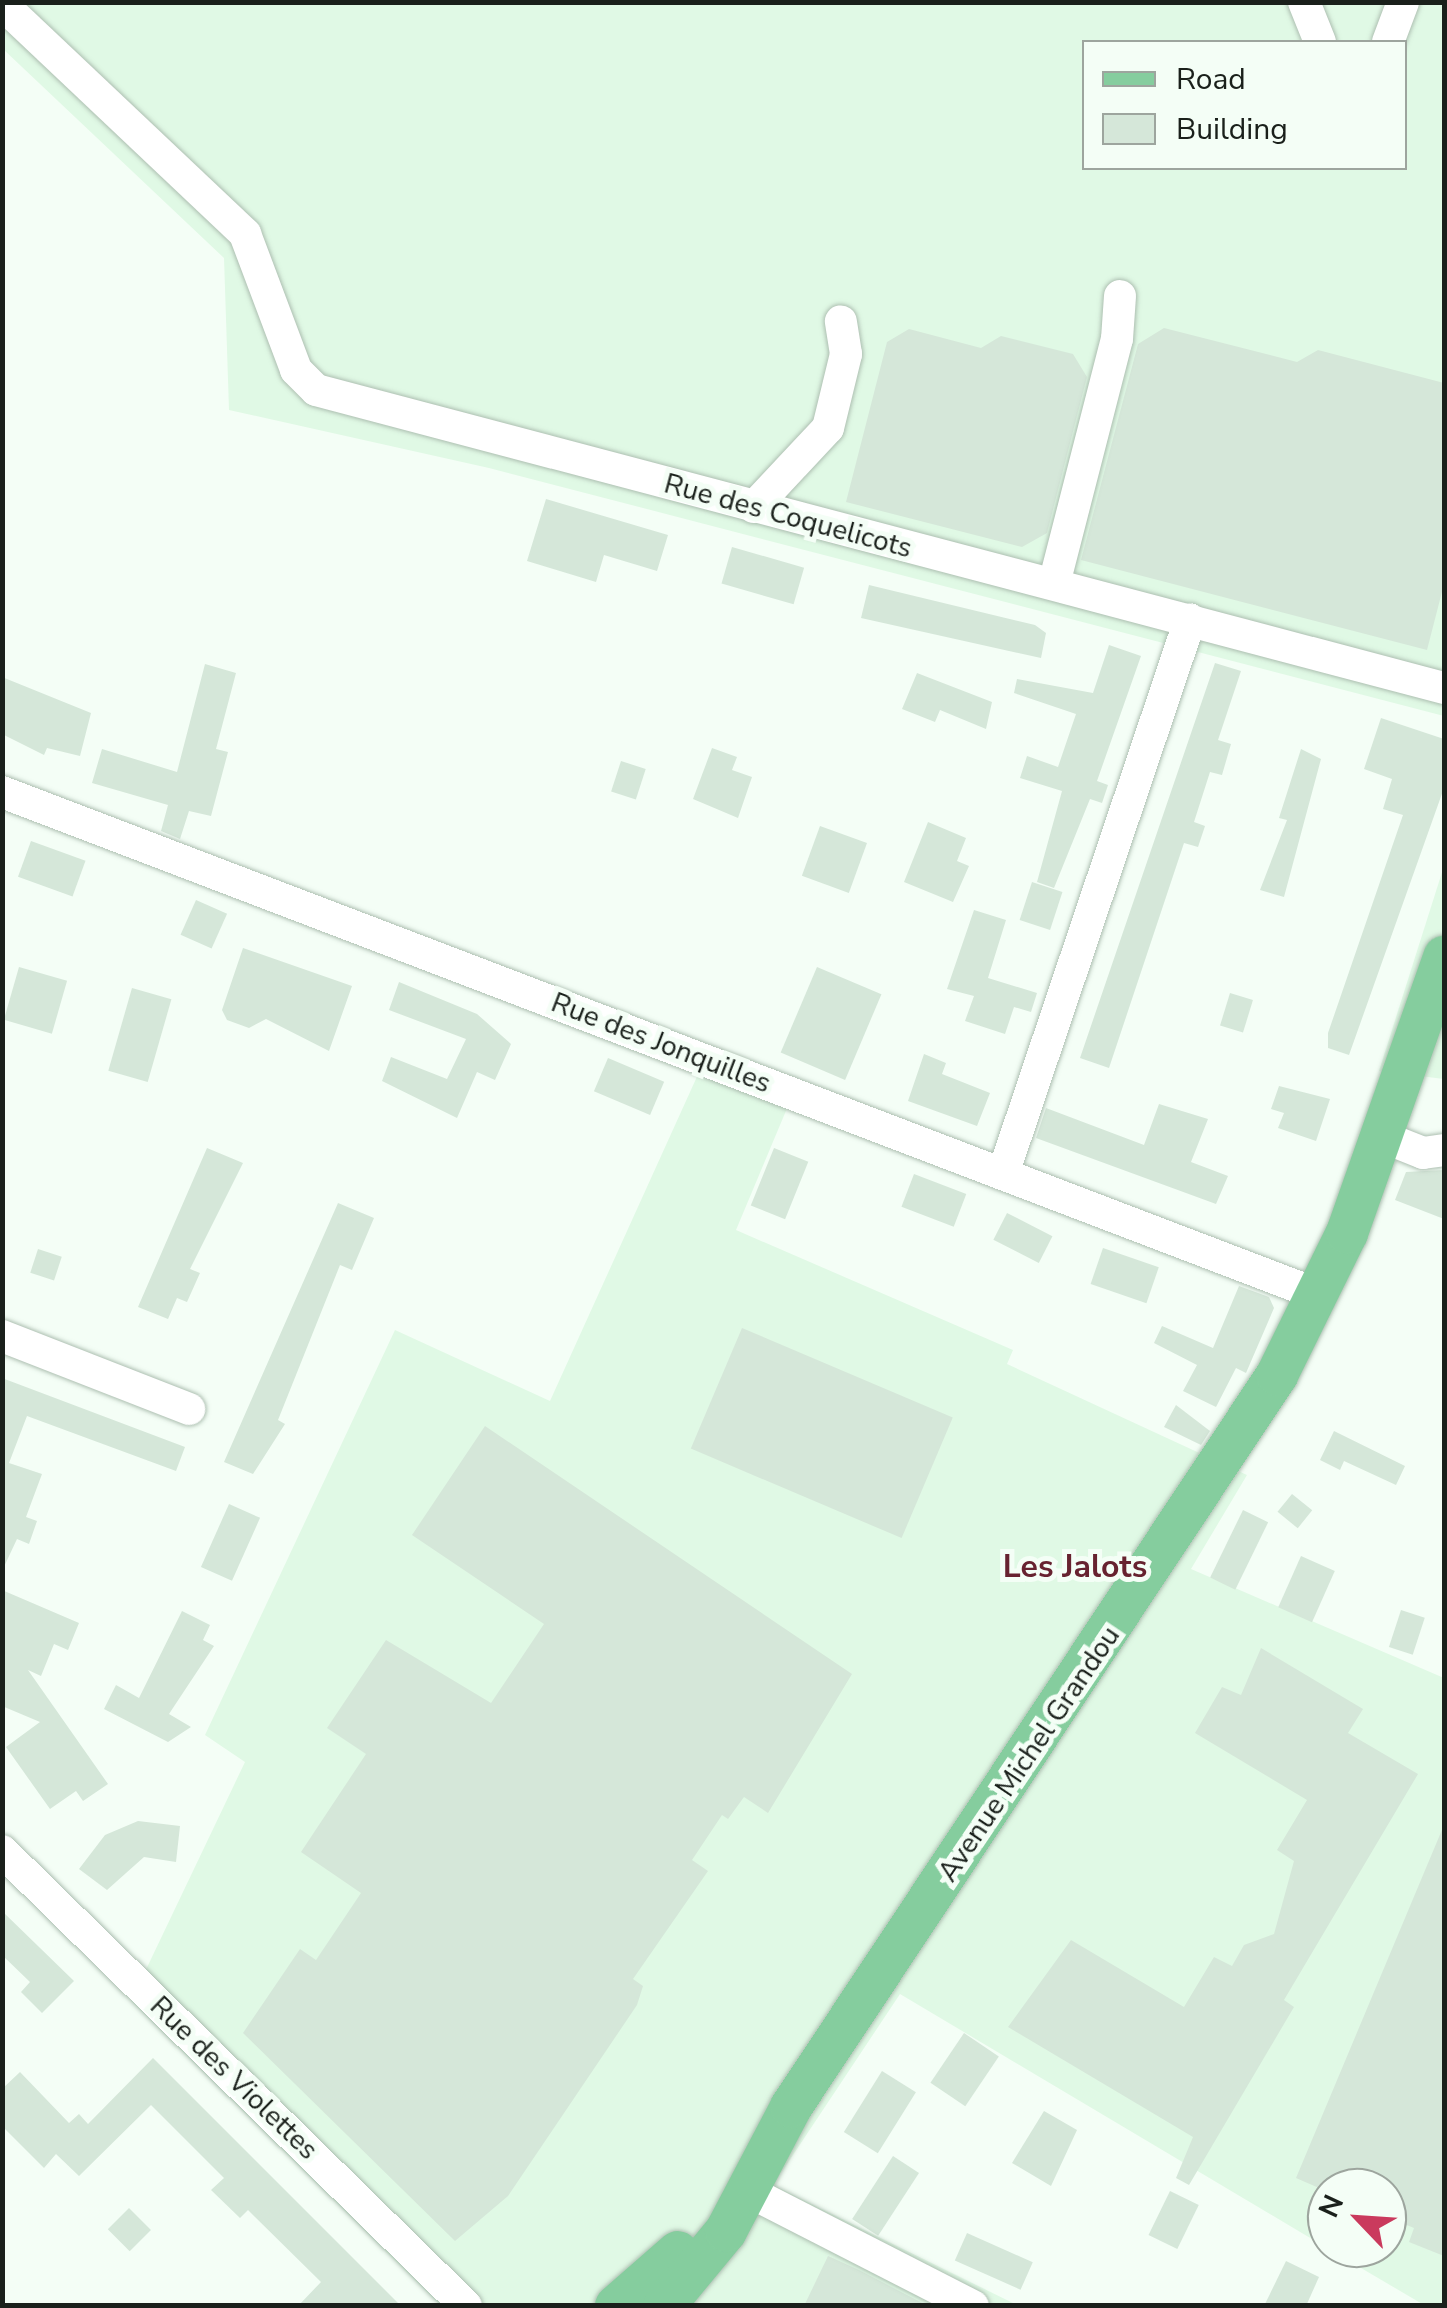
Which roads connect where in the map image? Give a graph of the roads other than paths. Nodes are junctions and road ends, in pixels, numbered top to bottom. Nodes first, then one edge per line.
1 (1304, 2) edge
2 (1404, 2) edge
3 (2, 4) edge
4 (1319, 40) edge
5 (1389, 40) edge
6 (1120, 296) dead end
7 (840, 320) dead end
8 (754, 508) junction
9 (1054, 584) junction
10 (1190, 620) junction
11 (1444, 688) edge
12 (2, 792) edge
13 (1444, 956) edge
14 (1384, 1137) junction
15 (1444, 1150) edge
16 (1004, 1172) junction
17 (1319, 1296) junction
18 (2, 1336) edge
19 (189, 1409) dead end
20 (2, 1851) edge
21 (791, 2106) junction
22 (746, 2190) junction
23 (466, 2306) edge
24 (616, 2306) edge
25 (664, 2306) edge
26 (973, 2306) edge

1 - 4 street
2 - 5 street
3 - 8 street, Rue des Coquelicots
6 - 9 street
7 - 8 street
8 - 9 street, Rue des Coquelicots
9 - 10 street, Rue des Coquelicots
10 - 11 street, Rue des Coquelicots
10 - 16 street
12 - 16 street, Rue des Jonquilles
13 - 14 main road, Avenue Michel Grandou
14 - 15 street
14 - 17 main road, Avenue Michel Grandou
16 - 17 street, Rue des Jonquilles
17 - 21 main road, Avenue Michel Grandou
18 - 19 street
20 - 23 street, Rue des Violettes
21 - 22 main road, Avenue Michel Grandou
21 - 24 main road, Avenue Michel Grandou
22 - 25 main road, Avenue Michel Grandou
22 - 26 street

